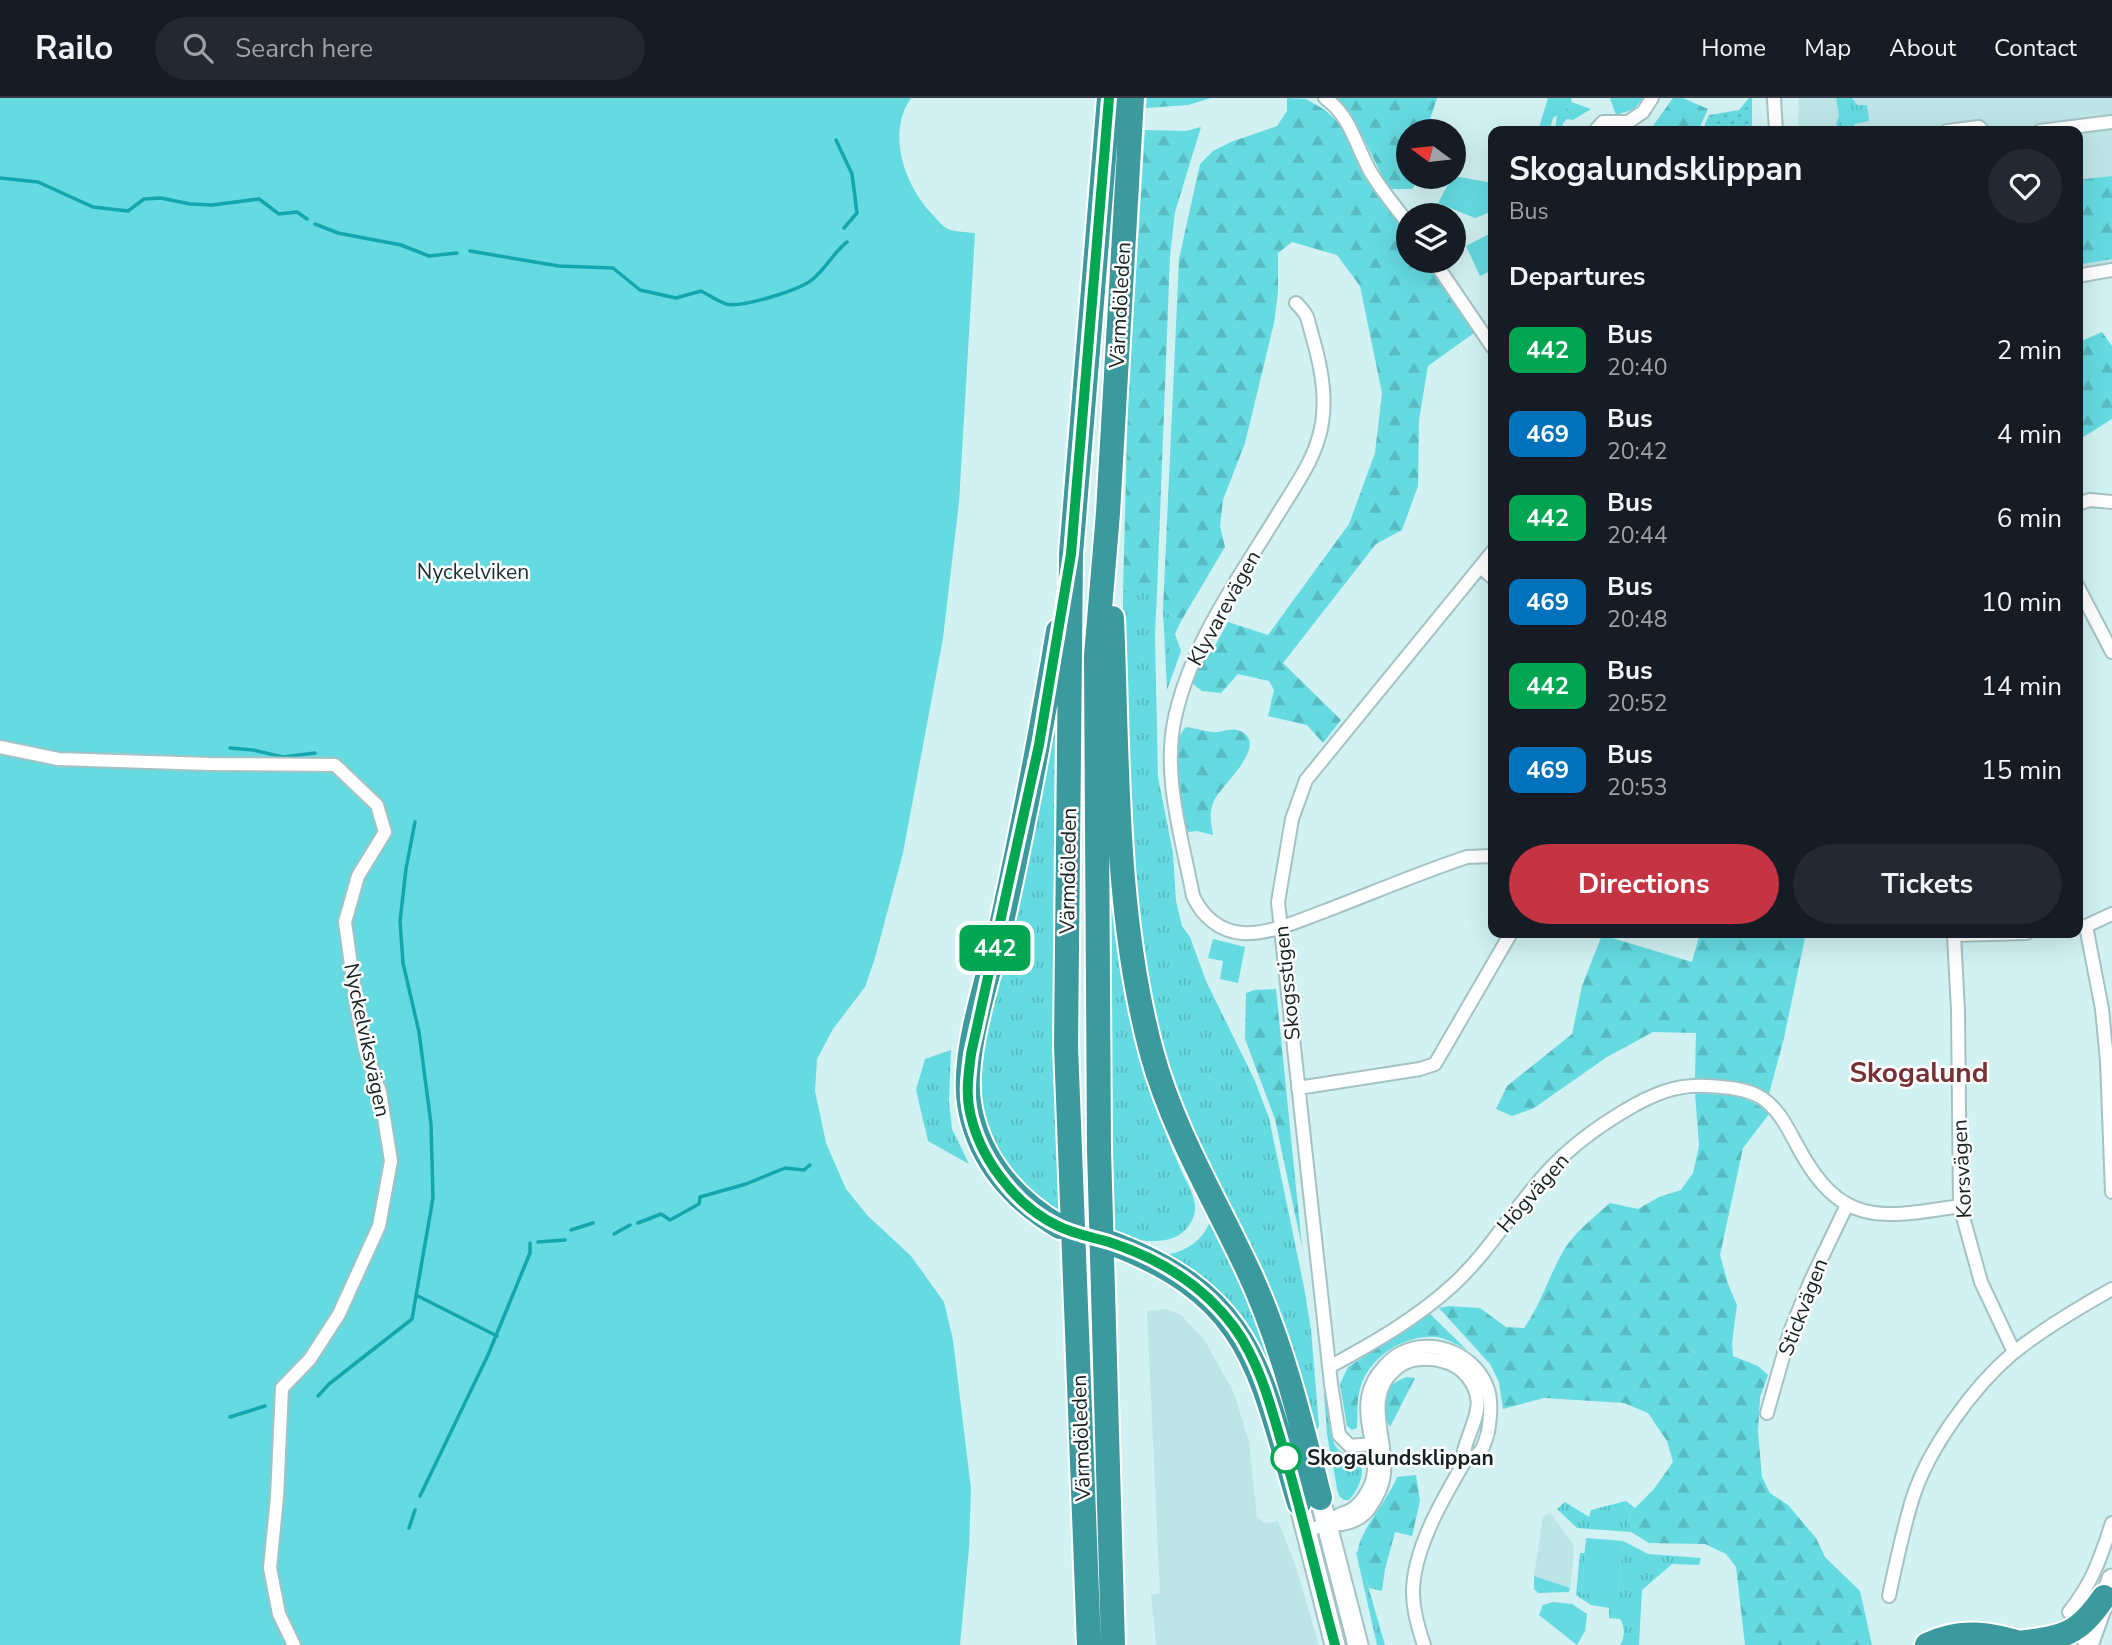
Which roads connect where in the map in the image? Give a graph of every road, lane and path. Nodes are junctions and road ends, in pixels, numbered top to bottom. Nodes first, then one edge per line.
1 (1109, 98) edge
2 (1132, 98) edge
3 (1325, 98) edge
4 (1652, 98) edge
5 (1774, 98) edge
6 (2112, 122) edge
7 (1599, 126) edge
8 (1623, 126) edge
9 (1629, 126) edge
10 (1776, 126) edge
11 (2080, 126) edge
12 (1396, 207) edge
13 (2112, 270) edge
14 (1442, 273) edge
15 (2083, 275) edge
16 (1296, 303) dead end
17 (1488, 341) edge
18 (2083, 502) edge
19 (2112, 502) edge
20 (1108, 513) junction
21 (1071, 554) junction
22 (1488, 558) edge
23 (1481, 567) junction
24 (1488, 573) edge
25 (2083, 596) edge
26 (2112, 652) edge
27 (0, 747) edge
28 (1488, 856) edge
29 (2112, 914) edge
30 (1280, 926) junction
31 (2083, 927) edge
32 (2083, 931) edge
33 (1508, 938) edge
34 (1953, 938) edge
35 (1298, 1088) junction
36 (2112, 1192) edge
37 (1847, 1205) junction
38 (1960, 1206) junction
39 (1060, 1227) dead end
40 (1111, 1243) dead end
41 (2112, 1289) edge
42 (2014, 1352) junction
43 (1329, 1367) junction
44 (1768, 1412) dead end
45 (1376, 1444) junction
46 (1082, 1460) junction
47 (1309, 1500) junction
48 (2112, 1523) edge
49 (1326, 1524) junction
50 (1305, 1531) junction
51 (2108, 1588) edge
52 (1889, 1596) dead end
53 (2069, 1612) dead end
54 (2022, 1644) edge
55 (294, 1645) edge
56 (1074, 1645) edge
57 (1089, 1645) edge
58 (1116, 1645) edge
59 (1335, 1645) edge
60 (1358, 1645) edge
61 (1424, 1645) edge
62 (1927, 1645) edge
63 (2088, 1645) edge

1 - 21 highway, Värmdöleden
2 - 20 highway, Värmdöleden
3 - 12 street
4 - 9 street
5 - 10 street
6 - 11 street
7 - 8 street
13 - 15 street
14 - 17 street
16 - 30 street, Klyvarevägen
18 - 19 street
20 - 47 highway
20 - 58 highway, Värmdöleden
21 - 39 highway
21 - 46 highway, Värmdöleden
22 - 23 street, Skogsstigen
23 - 24 street
23 - 30 street, Skogsstigen
25 - 26 street
27 - 55 street, Nyckelviksvägen
28 - 30 street, Klyvarevägen
29 - 31 street
30 - 35 street, Skogsstigen
32 - 36 street
33 - 35 street
34 - 38 street, Korsvägen
35 - 43 street, Skogsstigen
37 - 38 street, Högvägen
37 - 43 street, Högvägen
37 - 44 street, Stickvägen
38 - 42 street, Korsvägen
40 - 47 highway
41 - 42 street
42 - 52 street
43 - 45 street, Skogsstigen
45 - 49 street
45 - 61 street
46 - 56 highway
46 - 57 highway, Värmdöleden
47 - 49 main road
47 - 50 main road
48 - 53 street
49 - 50 street
49 - 60 main road
50 - 59 main road
51 - 54 highway
51 - 63 main road
54 - 62 highway

